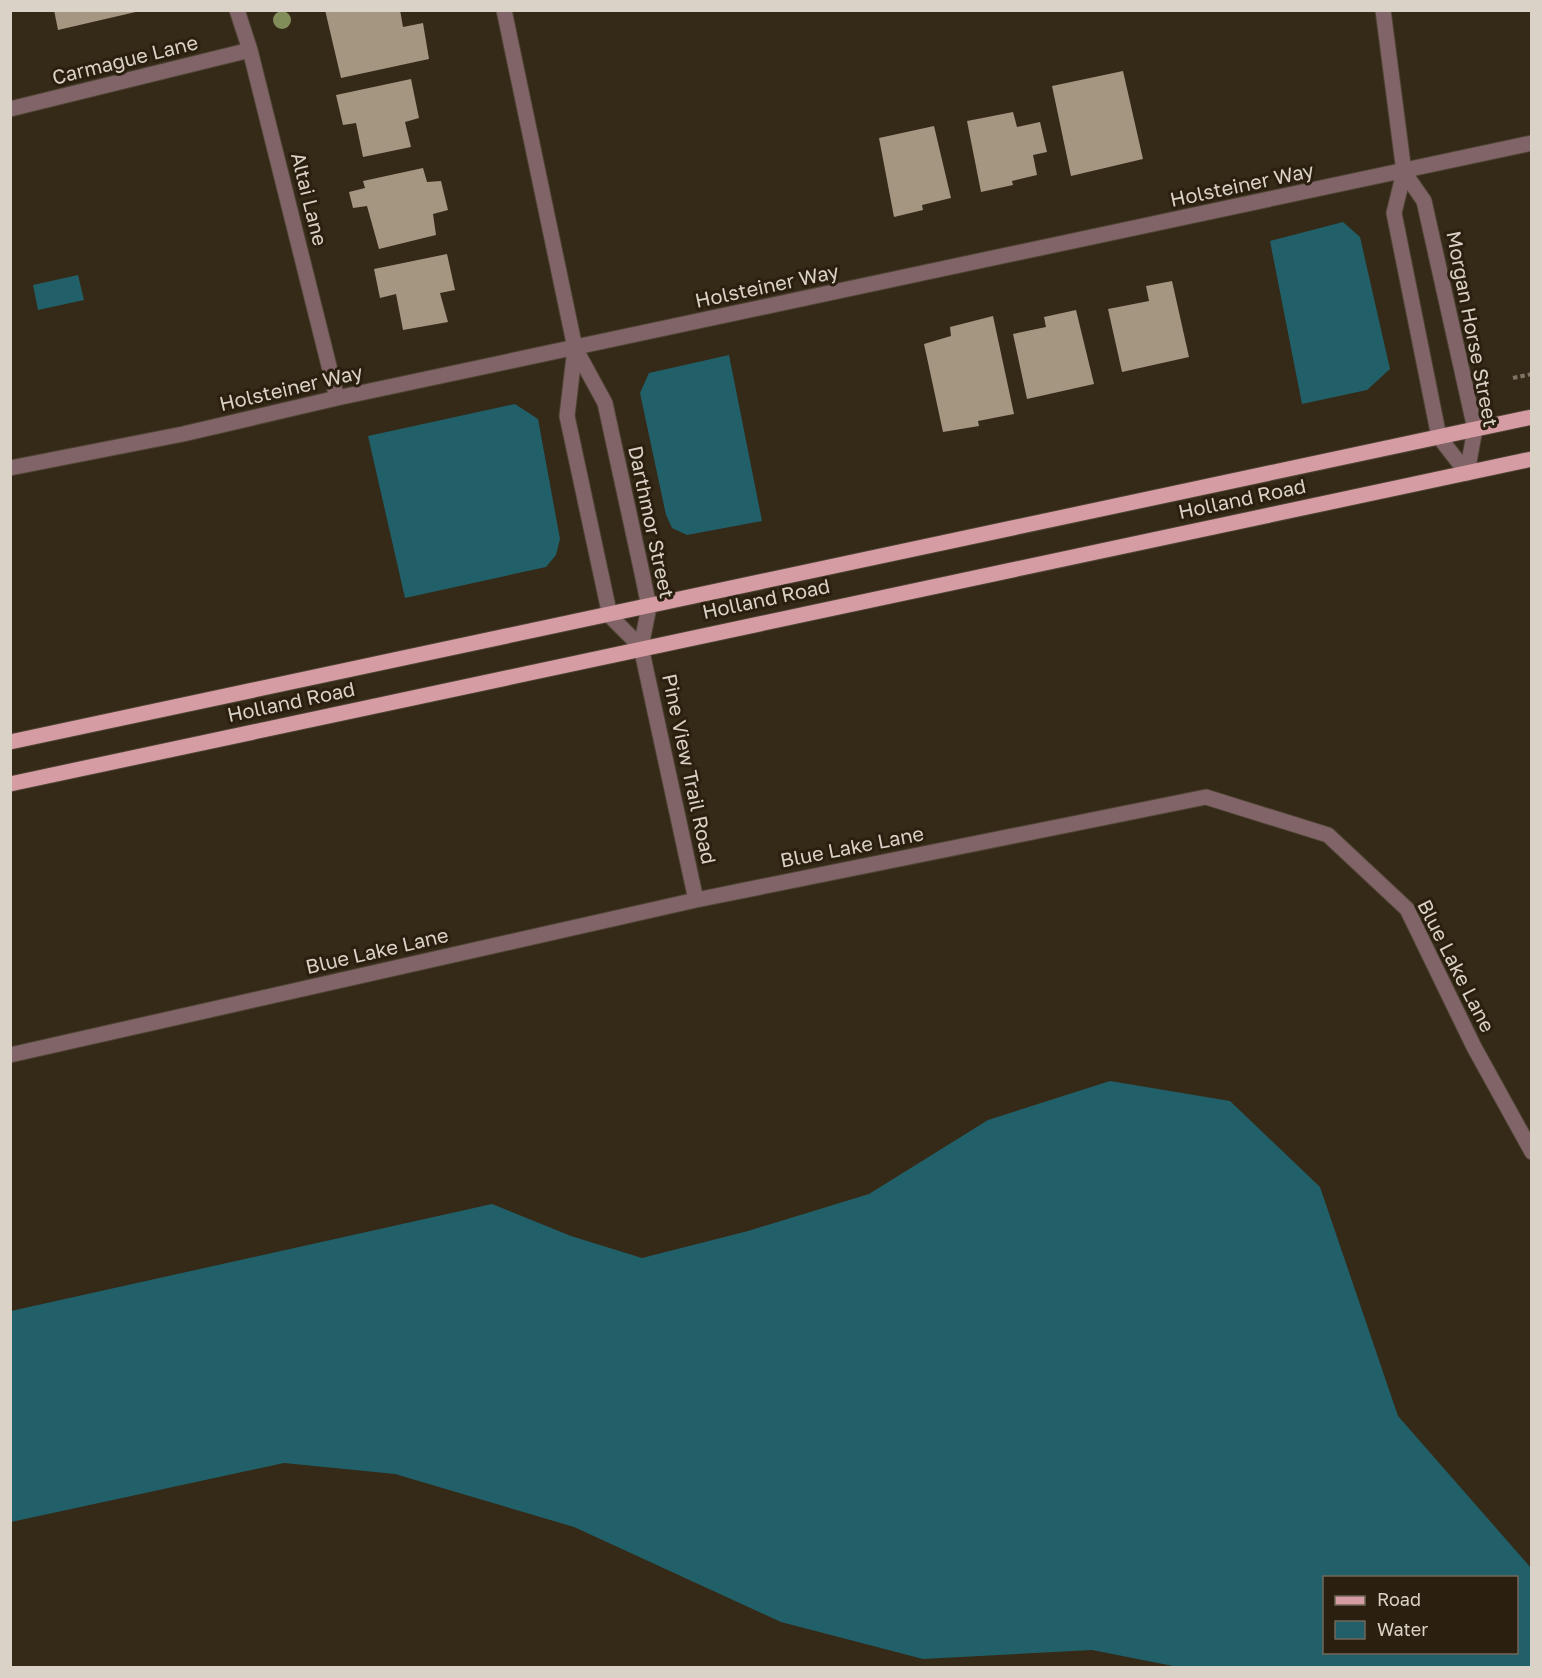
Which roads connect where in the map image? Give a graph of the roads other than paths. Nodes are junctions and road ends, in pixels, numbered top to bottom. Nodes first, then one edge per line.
1 (237, 10) edge
2 (504, 10) edge
3 (1383, 10) edge
4 (250, 50) junction
5 (10, 109) edge
6 (1532, 143) edge
7 (1404, 172) junction
8 (575, 348) junction
9 (337, 398) junction
10 (1532, 417) edge
11 (1475, 429) junction
12 (1439, 437) junction
13 (1532, 459) edge
14 (10, 468) edge
15 (1467, 472) junction
16 (649, 607) junction
17 (610, 616) junction
18 (641, 648) junction
19 (10, 742) edge
20 (10, 784) edge
21 (696, 900) junction
22 (10, 1056) edge
23 (1532, 1152) edge

1 - 4 street, Altai Lane
2 - 8 street, Darthmor Street
3 - 7 street, Morgan Horse Street
4 - 5 street, Carmague Lane
4 - 9 street, Altai Lane
6 - 7 street, Holsteiner Way
7 - 8 street, Holsteiner Way
7 - 11 street, Morgan Horse Street
7 - 12 street, Morgan Horse Street
8 - 9 street, Holsteiner Way
8 - 16 street, Darthmor Street
8 - 17 street, Darthmor Street
9 - 14 street, Holsteiner Way
10 - 11 main road, Holland Road
11 - 12 main road, Holland Road
11 - 15 street, Morgan Horse Street
12 - 15 street, Morgan Horse Street
12 - 16 main road, Holland Road
13 - 15 main road, Holland Road
15 - 18 main road, Holland Road
16 - 17 main road, Holland Road
16 - 18 street, Darthmor Street
17 - 18 street
17 - 19 main road, Holland Road
18 - 20 main road, Holland Road
18 - 21 street, Pine View Trail Road
21 - 22 street, Blue Lake Lane
21 - 23 street, Blue Lake Lane

